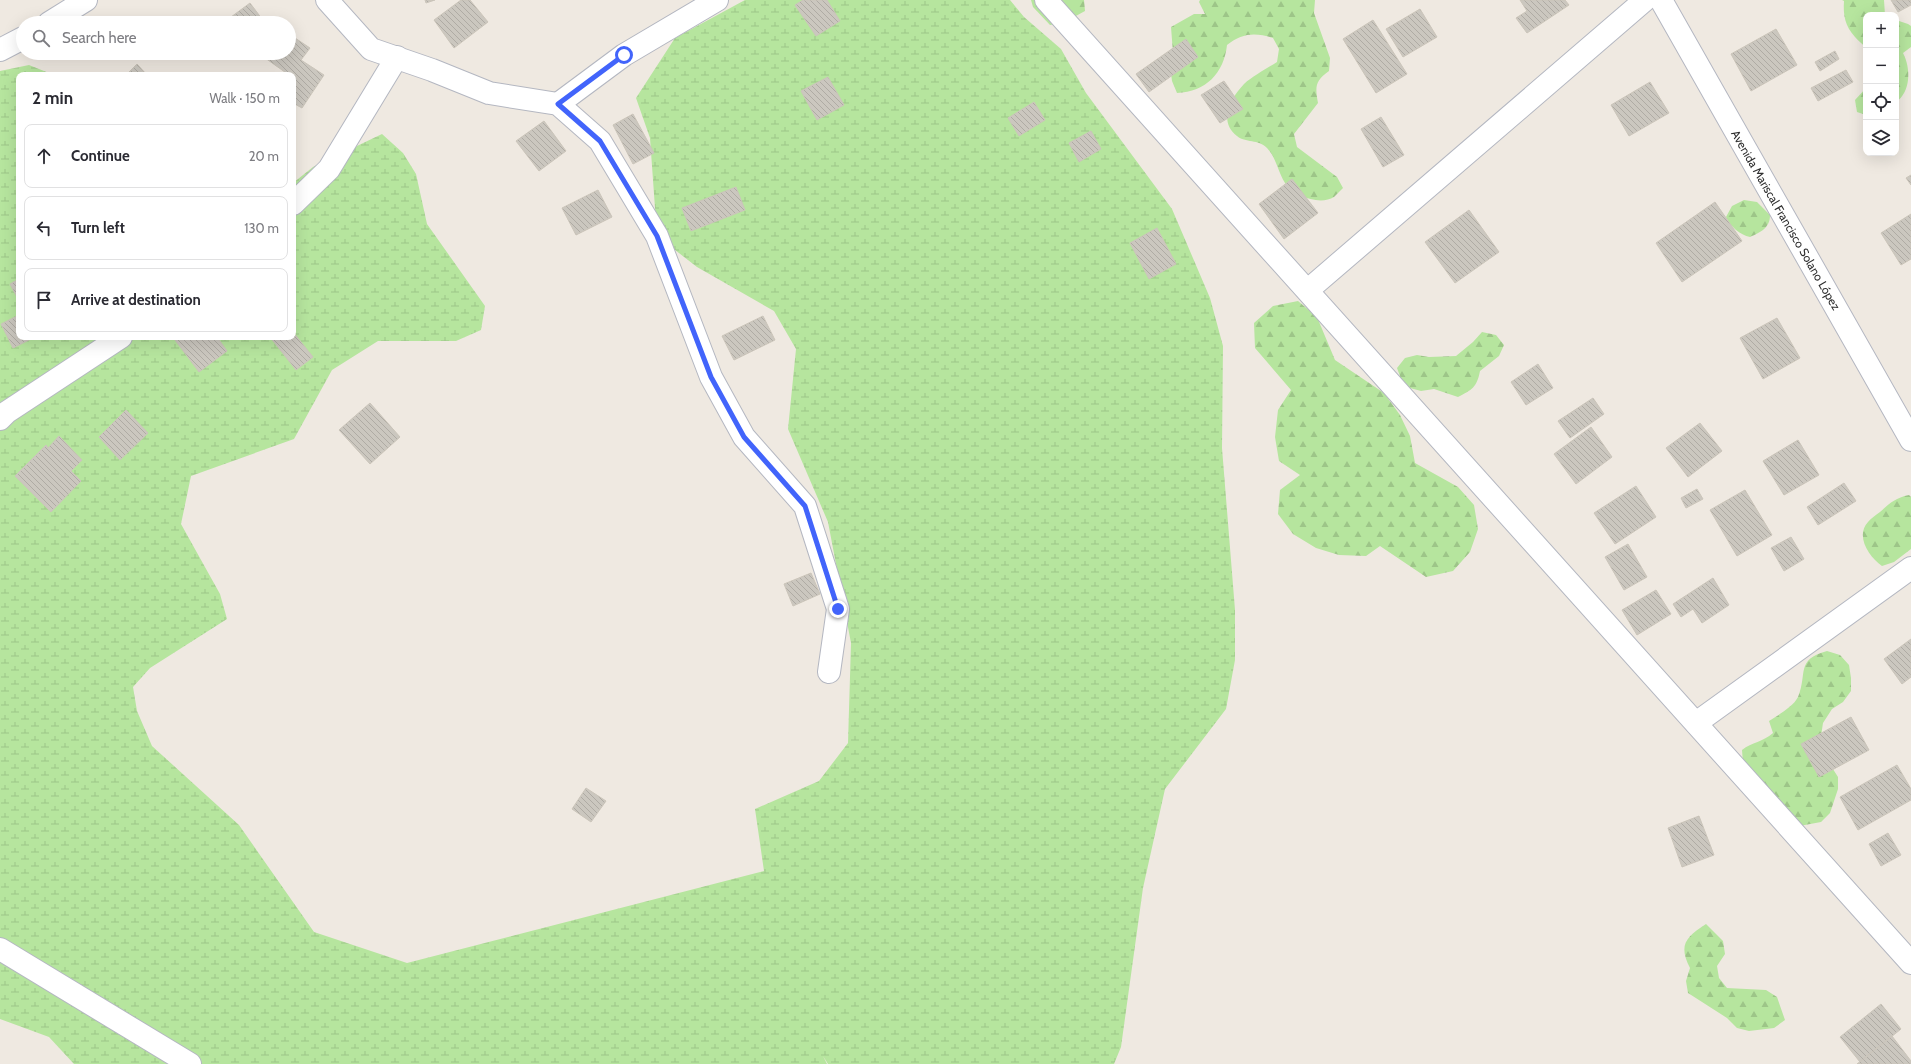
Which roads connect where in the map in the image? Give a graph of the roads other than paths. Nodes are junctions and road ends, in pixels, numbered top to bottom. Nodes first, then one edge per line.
1 (86, 0) edge
2 (327, 0) edge
3 (717, 0) edge
4 (1046, 0) edge
5 (1644, 0) edge
6 (1661, 0) edge
7 (60, 16) edge
8 (16, 42) edge
9 (0, 50) edge
10 (397, 57) junction
11 (558, 104) junction
12 (296, 201) edge
13 (1308, 290) junction
14 (116, 340) edge
15 (2, 409) edge
16 (1911, 440) edge
17 (1911, 568) edge
18 (829, 672) dead end
19 (1696, 723) junction
20 (0, 949) edge
21 (1911, 963) edge
22 (190, 1064) edge

1 - 7 street
2 - 10 street
3 - 11 street
4 - 13 street
5 - 13 street
6 - 16 street, Avenida Mariscal Francisco Solano López
8 - 9 street
10 - 11 street
10 - 12 street
11 - 18 street
13 - 19 street
14 - 15 street
17 - 19 street
19 - 21 street
20 - 22 street

